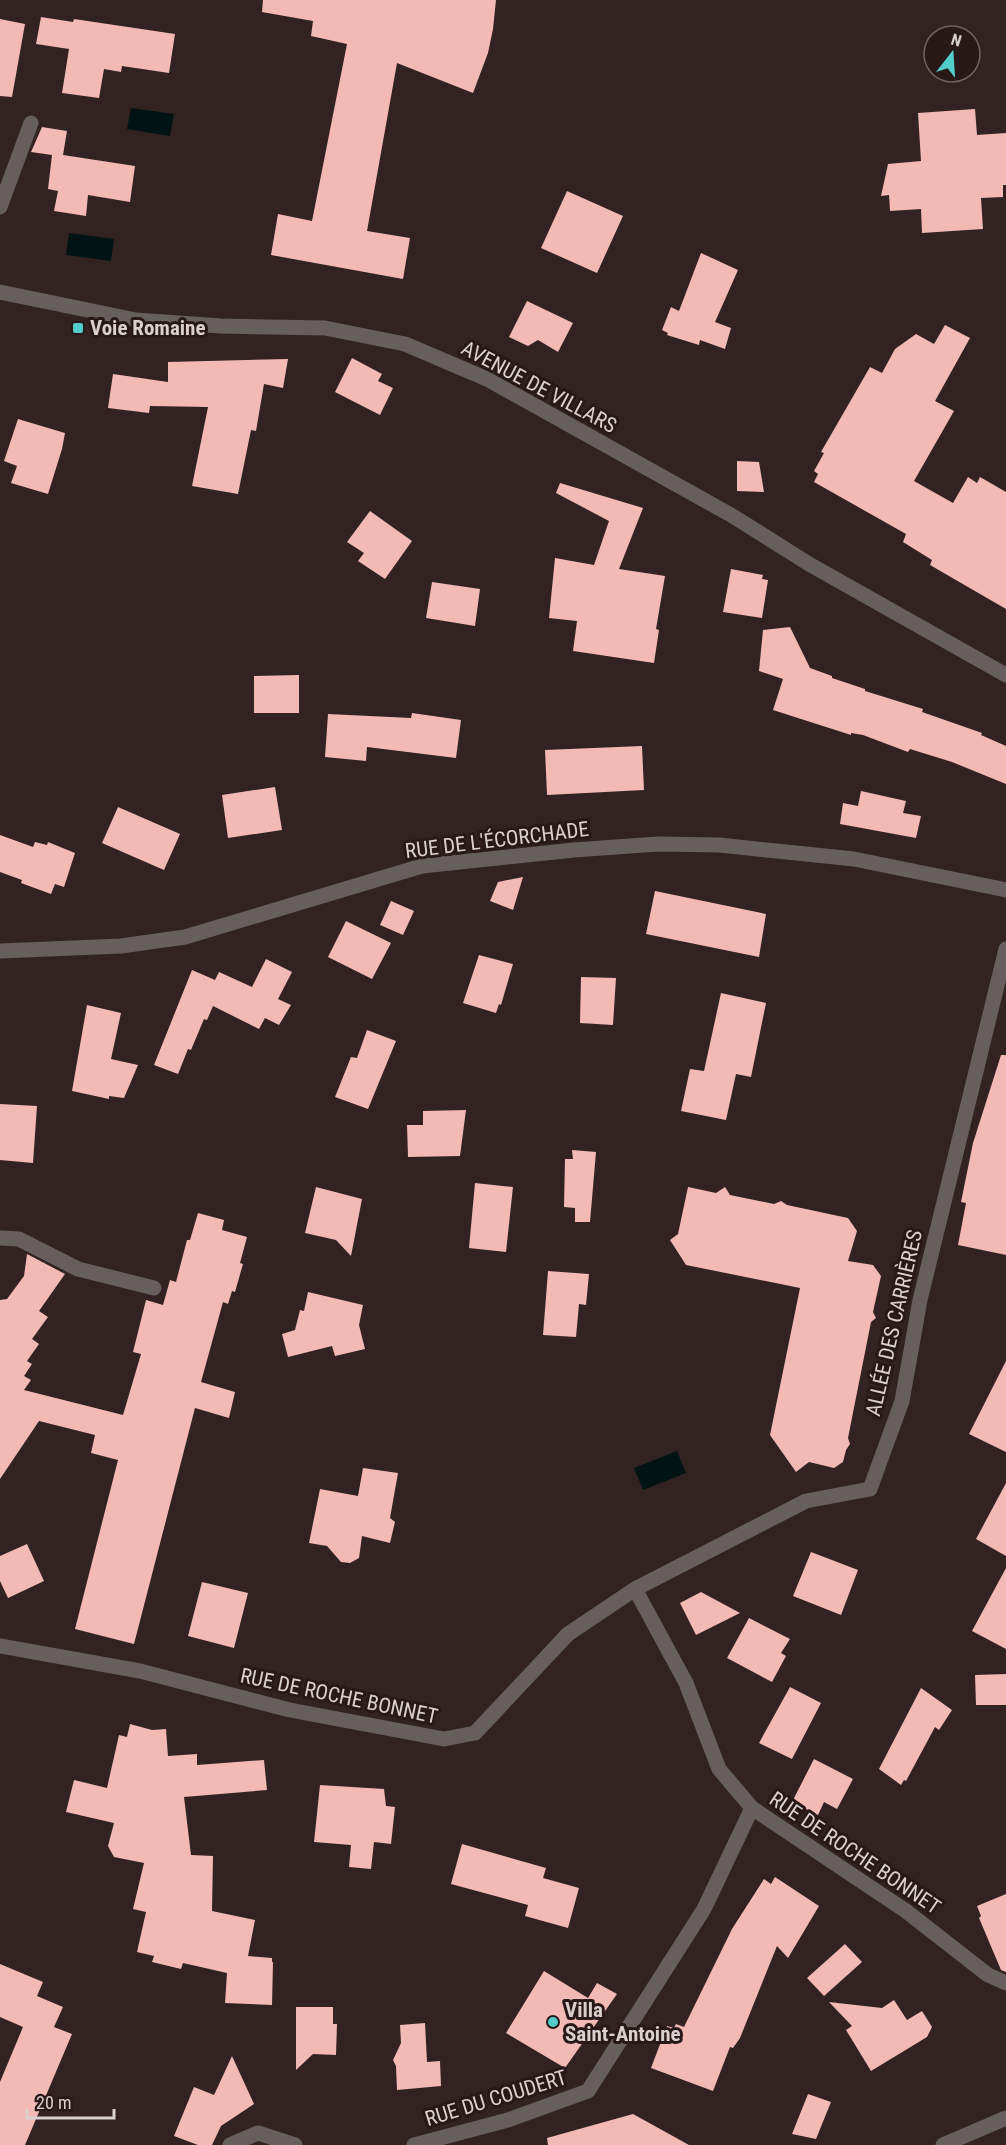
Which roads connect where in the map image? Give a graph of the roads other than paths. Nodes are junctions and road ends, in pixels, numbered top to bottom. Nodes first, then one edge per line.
1 (31, 123) dead end
2 (0, 207) edge
3 (0, 292) edge
4 (1006, 675) edge
5 (1006, 890) edge
6 (1006, 949) edge
7 (0, 951) edge
8 (0, 1238) edge
9 (154, 1288) dead end
10 (635, 1589) junction
11 (0, 1646) edge
12 (752, 1808) junction
13 (1006, 1983) edge
14 (1006, 2118) edge
15 (230, 2145) edge
16 (295, 2145) edge
17 (414, 2145) edge
18 (943, 2145) edge

1 - 2 street
3 - 4 street, AVENUE DE VILLARS
5 - 7 street, RUE DE L'ÉCORCHADE
6 - 10 street, ALLÉE DES CARRIÈRES
8 - 9 street
10 - 11 street, RUE DE ROCHE BONNET
10 - 12 street, RUE DE ROCHE BONNET
12 - 13 street, RUE DE ROCHE BONNET
12 - 17 street, RUE DU COUDERT
14 - 18 street
15 - 16 street

